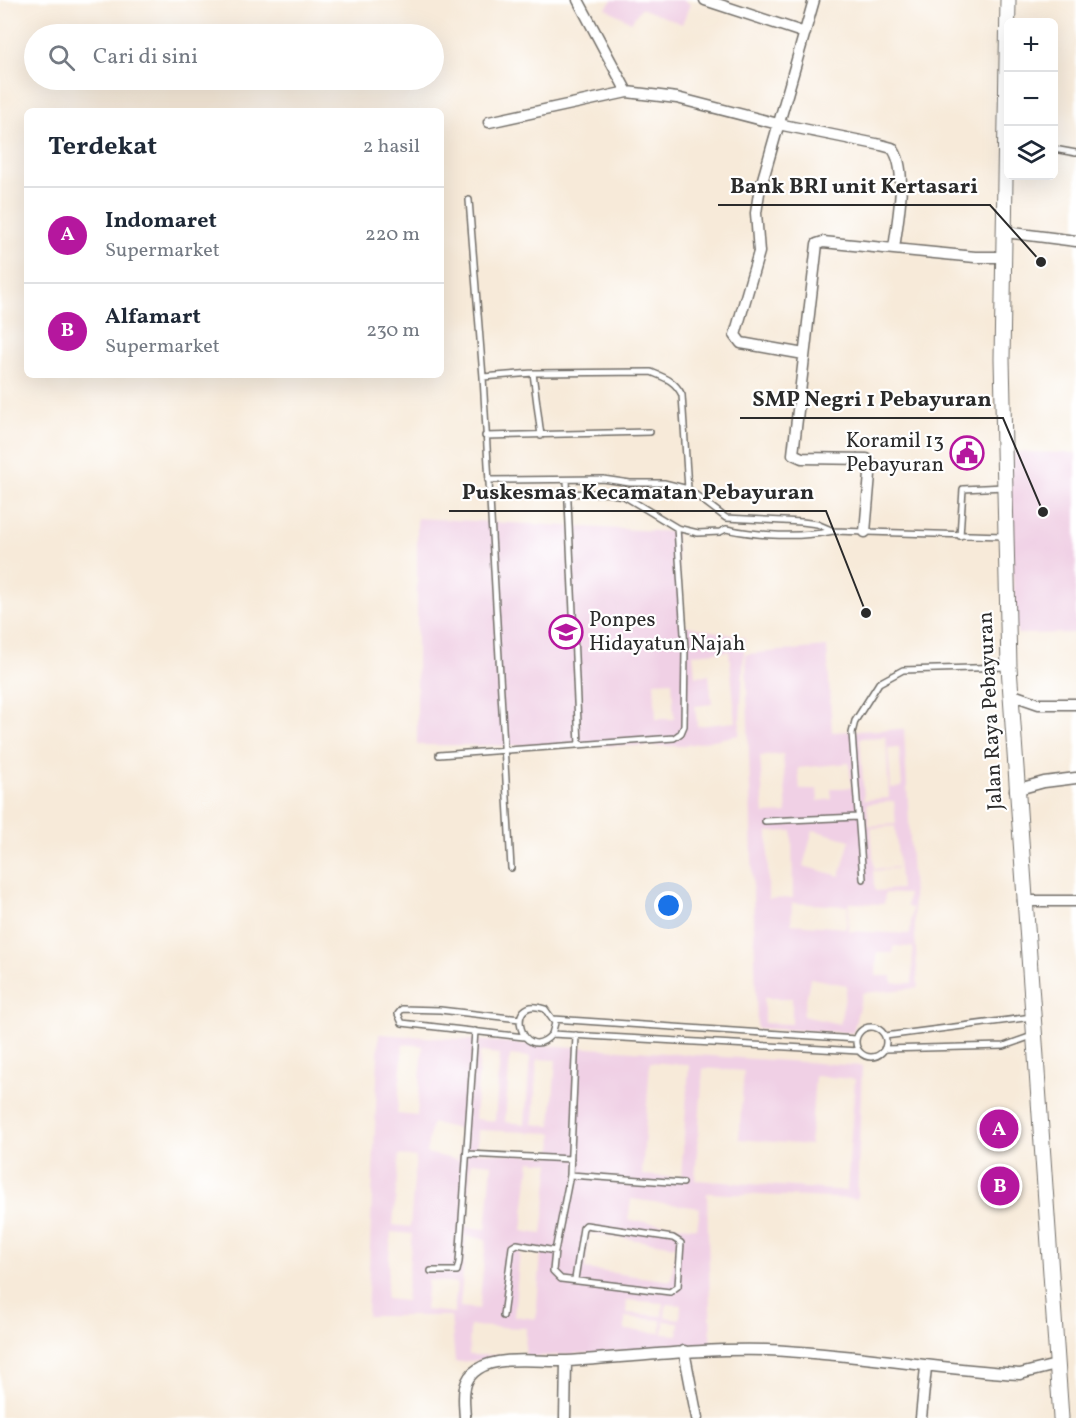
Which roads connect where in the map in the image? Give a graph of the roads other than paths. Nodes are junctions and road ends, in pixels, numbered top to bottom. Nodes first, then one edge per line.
1 (578, 0) edge
2 (705, 0) edge
3 (813, 0) edge
4 (1008, 0) edge
5 (805, 33) junction
6 (627, 92) junction
7 (489, 122) dead end
8 (778, 124) junction
9 (1008, 126) edge
10 (1058, 150) edge
11 (1076, 153) edge
12 (1007, 180) edge
13 (469, 200) dead end
14 (1005, 232) junction
15 (1076, 241) edge
16 (894, 249) junction
17 (1004, 257) junction
18 (804, 354) junction
19 (533, 372) junction
20 (483, 377) junction
21 (650, 432) dead end
22 (541, 435) junction
23 (485, 436) junction
24 (488, 480) junction
25 (567, 480) junction
26 (630, 483) junction
27 (1005, 487) junction
28 (688, 489) junction
29 (489, 495) junction
30 (568, 495) junction
31 (624, 496) junction
32 (726, 518) junction
33 (677, 528) junction
34 (726, 529) junction
35 (832, 531) junction
36 (865, 532) junction
37 (960, 536) junction
38 (1006, 537) junction
39 (1009, 667) junction
40 (1010, 694) junction
41 (1076, 704) edge
42 (579, 746) junction
43 (506, 751) junction
44 (439, 755) dead end
45 (1076, 778) edge
46 (1015, 790) junction
47 (858, 817) junction
48 (765, 821) dead end
49 (511, 868) dead end
50 (863, 879) dead end
51 (1023, 900) junction
52 (1076, 901) edge
53 (1034, 1017) junction
54 (520, 1019) junction
55 (553, 1019) junction
56 (475, 1031) junction
57 (552, 1034) junction
58 (576, 1035) junction
59 (1034, 1035) junction
60 (885, 1036) junction
61 (524, 1037) junction
62 (856, 1039) junction
63 (884, 1049) junction
64 (859, 1051) junction
65 (468, 1154) junction
66 (571, 1159) junction
67 (570, 1175) junction
68 (683, 1183) dead end
69 (555, 1251) junction
70 (431, 1271) dead end
71 (575, 1280) junction
72 (503, 1316) dead end
73 (684, 1351) junction
74 (566, 1361) junction
75 (1056, 1365) junction
76 (926, 1367) junction
77 (465, 1418) edge
78 (565, 1418) edge
79 (697, 1418) edge
80 (921, 1418) edge
81 (1060, 1418) edge

1 - 6 street
2 - 5 street
3 - 5 street
4 - 9 main road, Jalan Raya Pebayuran
5 - 8 street
6 - 7 street
6 - 8 street
8 - 16 street
8 - 18 street
10 - 11 lane
12 - 14 main road, Jalan Raya Pebayuran
13 - 20 lane
14 - 15 street
14 - 17 main road, Jalan Raya Pebayuran
16 - 17 street
16 - 18 street
17 - 27 main road, Jalan Raya Pebayuran
18 - 36 street
19 - 20 lane
19 - 22 lane
19 - 28 lane
20 - 23 lane
21 - 22 lane
22 - 23 lane
23 - 24 lane
24 - 25 lane
24 - 29 lane
25 - 26 lane
25 - 30 lane
26 - 28 lane
26 - 31 lane
27 - 37 lane
27 - 38 main road, Jalan Raya Pebayuran
28 - 32 lane
29 - 30 lane
29 - 43 lane
30 - 31 lane
30 - 42 lane
31 - 33 lane
32 - 34 lane
32 - 35 lane
33 - 34 lane
33 - 42 lane
34 - 35 lane
35 - 36 lane
36 - 37 lane
37 - 38 lane
38 - 39 main road, Jalan Raya Pebayuran
39 - 40 main road, Jalan Raya Pebayuran
39 - 47 lane
40 - 41 street
40 - 46 main road, Jalan Raya Pebayuran
42 - 43 lane
43 - 44 lane
43 - 49 lane
45 - 46 street
46 - 51 main road, Jalan Raya Pebayuran
47 - 48 lane
47 - 50 lane
51 - 52 street
51 - 53 main road, Jalan Raya Pebayuran
53 - 59 main road, Jalan Raya Pebayuran
53 - 60 lane
54 - 55 lane
54 - 56 lane
54 - 61 lane
55 - 57 lane
55 - 62 lane
56 - 61 lane
56 - 65 lane
57 - 58 lane
57 - 61 lane
58 - 64 lane
58 - 66 lane
59 - 63 lane
59 - 75 main road, Jalan Raya Pebayuran
60 - 62 lane
60 - 63 lane
62 - 64 lane
63 - 64 lane
65 - 66 lane
65 - 70 lane
66 - 67 lane
67 - 68 lane
67 - 69 lane
69 - 71 lane
69 - 72 lane
71 - 71 lane
73 - 74 street
73 - 76 street
73 - 79 street
74 - 77 street
74 - 78 street
75 - 76 street
75 - 81 main road, Jalan Raya Pebayuran
76 - 80 street

